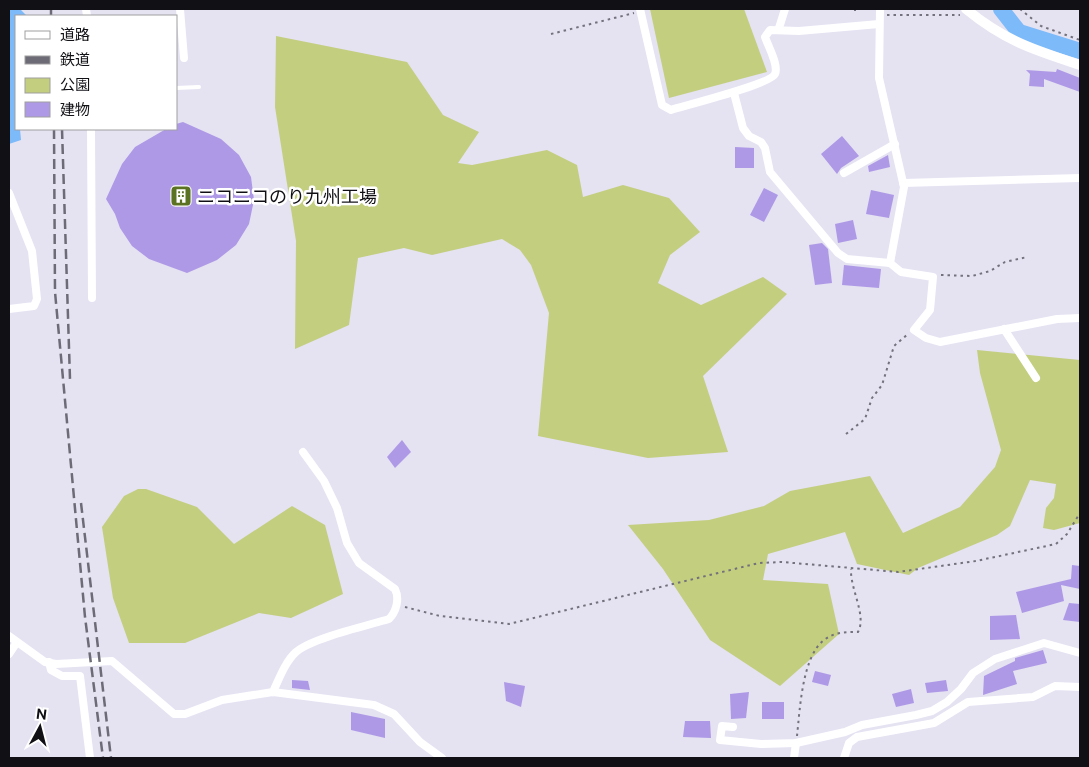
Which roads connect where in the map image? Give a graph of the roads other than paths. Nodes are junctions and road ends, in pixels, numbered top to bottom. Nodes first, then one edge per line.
1 (180, 9) edge
2 (639, 9) edge
3 (785, 9) edge
4 (880, 12) edge
5 (970, 12) edge
6 (879, 24) junction
7 (779, 28) junction
8 (184, 58) dead end
9 (1080, 65) edge
10 (199, 87) dead end
11 (178, 88) edge
12 (734, 92) junction
13 (91, 130) edge
14 (895, 144) junction
15 (844, 174) dead end
16 (1080, 178) edge
17 (903, 183) junction
18 (9, 194) edge
19 (890, 263) junction
20 (92, 298) dead end
21 (9, 309) edge
22 (1080, 318) edge
23 (1004, 329) junction
24 (1036, 378) dead end
25 (303, 452) dead end
26 (9, 636) edge
27 (17, 642) junction
28 (1080, 653) edge
29 (9, 654) edge
30 (49, 662) junction
31 (1080, 688) edge
32 (273, 692) junction
33 (733, 727) dead end
34 (796, 743) junction
35 (90, 758) edge
36 (442, 758) edge
37 (794, 758) edge
38 (844, 758) edge

1 - 8 street
2 - 12 street
3 - 7 street
4 - 6 street
5 - 9 street
6 - 7 street
6 - 14 street
7 - 12 street
10 - 11 lane
12 - 19 street
13 - 20 street
14 - 15 street
14 - 17 street
16 - 17 street
17 - 19 street
18 - 21 street
19 - 23 street
22 - 23 street
23 - 24 street
25 - 32 street
26 - 27 street
27 - 29 street
27 - 30 street
28 - 34 street
30 - 32 street
30 - 35 street
31 - 38 street
32 - 36 street
33 - 34 street
34 - 37 street

